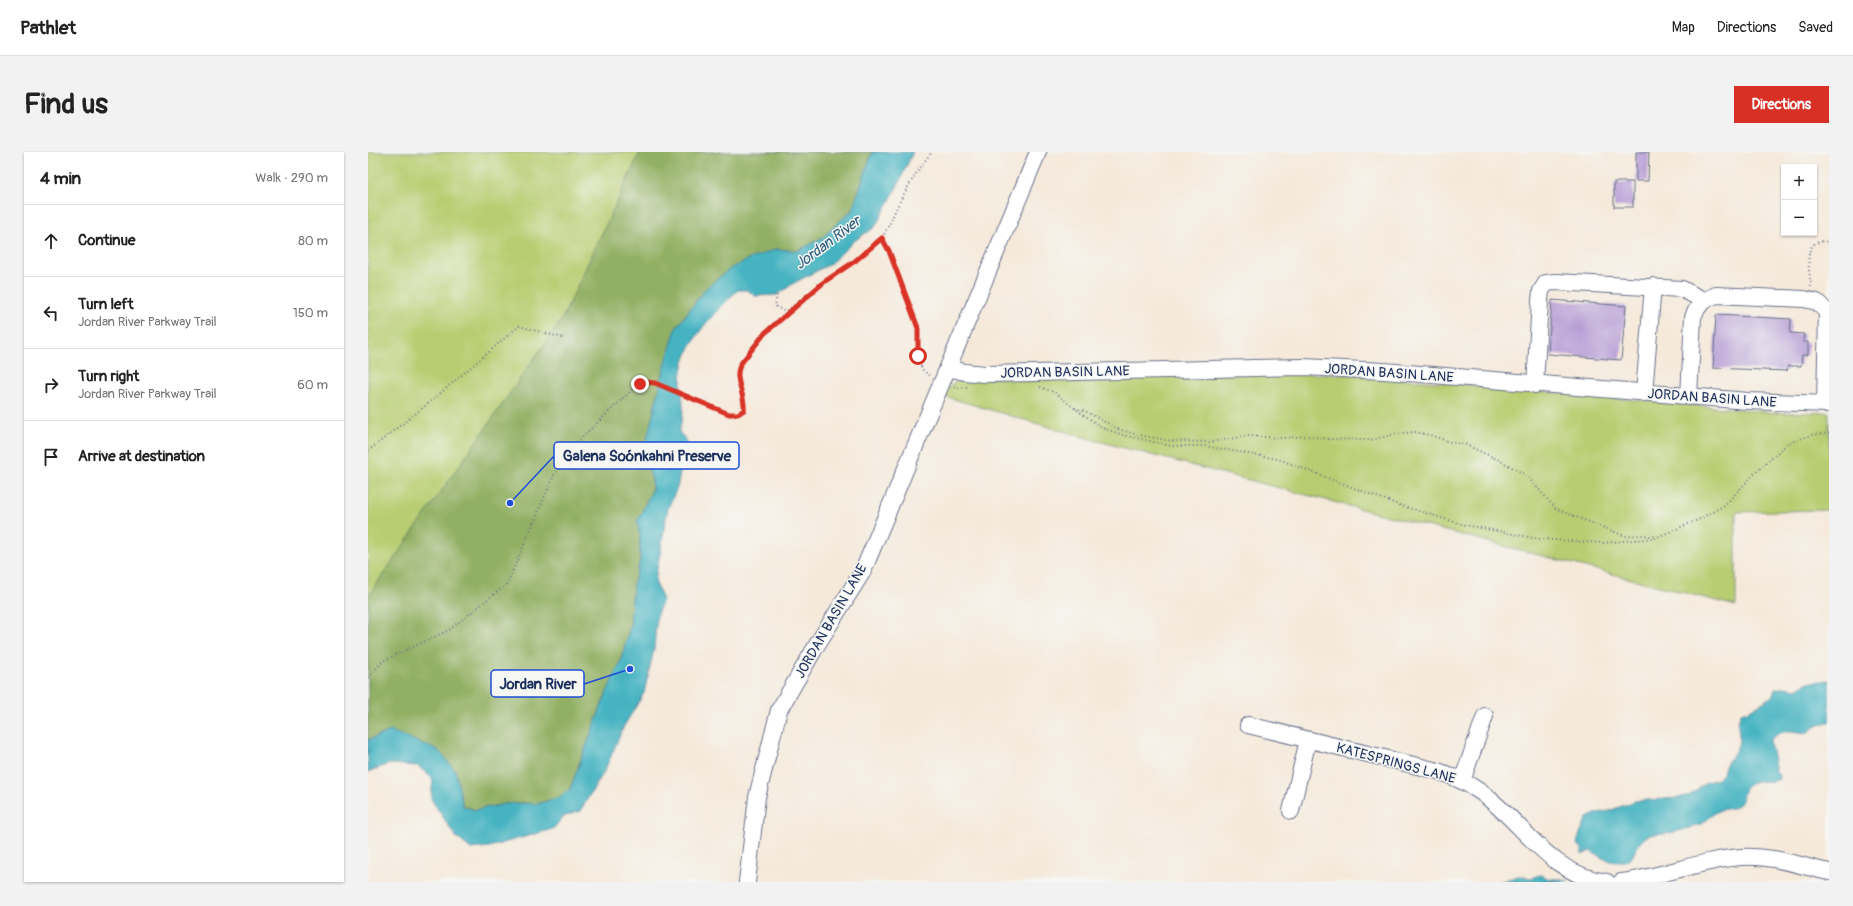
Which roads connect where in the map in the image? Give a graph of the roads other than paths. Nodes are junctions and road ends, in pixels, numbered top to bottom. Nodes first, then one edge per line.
1 (1038, 152) edge
2 (1653, 286) junction
3 (1703, 300) junction
4 (948, 368) junction
5 (1535, 385) junction
6 (1644, 393) junction
7 (1689, 397) junction
8 (1827, 404) edge
9 (1485, 716) dead end
10 (1248, 725) dead end
11 (1308, 740) junction
12 (1462, 781) junction
13 (1291, 811) dead end
14 (1829, 872) edge
15 (1663, 878) edge
16 (747, 882) edge
17 (1607, 882) edge
18 (1621, 882) edge

1 - 4 street, JORDAN BASIN LANE
2 - 3 street
2 - 5 street
2 - 6 street
3 - 7 street
3 - 8 street
4 - 5 street, JORDAN BASIN LANE
4 - 16 street, JORDAN BASIN LANE
5 - 6 street, JORDAN BASIN LANE
6 - 7 street, JORDAN BASIN LANE
7 - 8 street, JORDAN BASIN LANE
9 - 12 street
10 - 11 street, KATESPRINGS LANE
11 - 12 street, KATESPRINGS LANE
11 - 13 street
12 - 17 street, KATESPRINGS LANE
14 - 15 street
15 - 18 street

